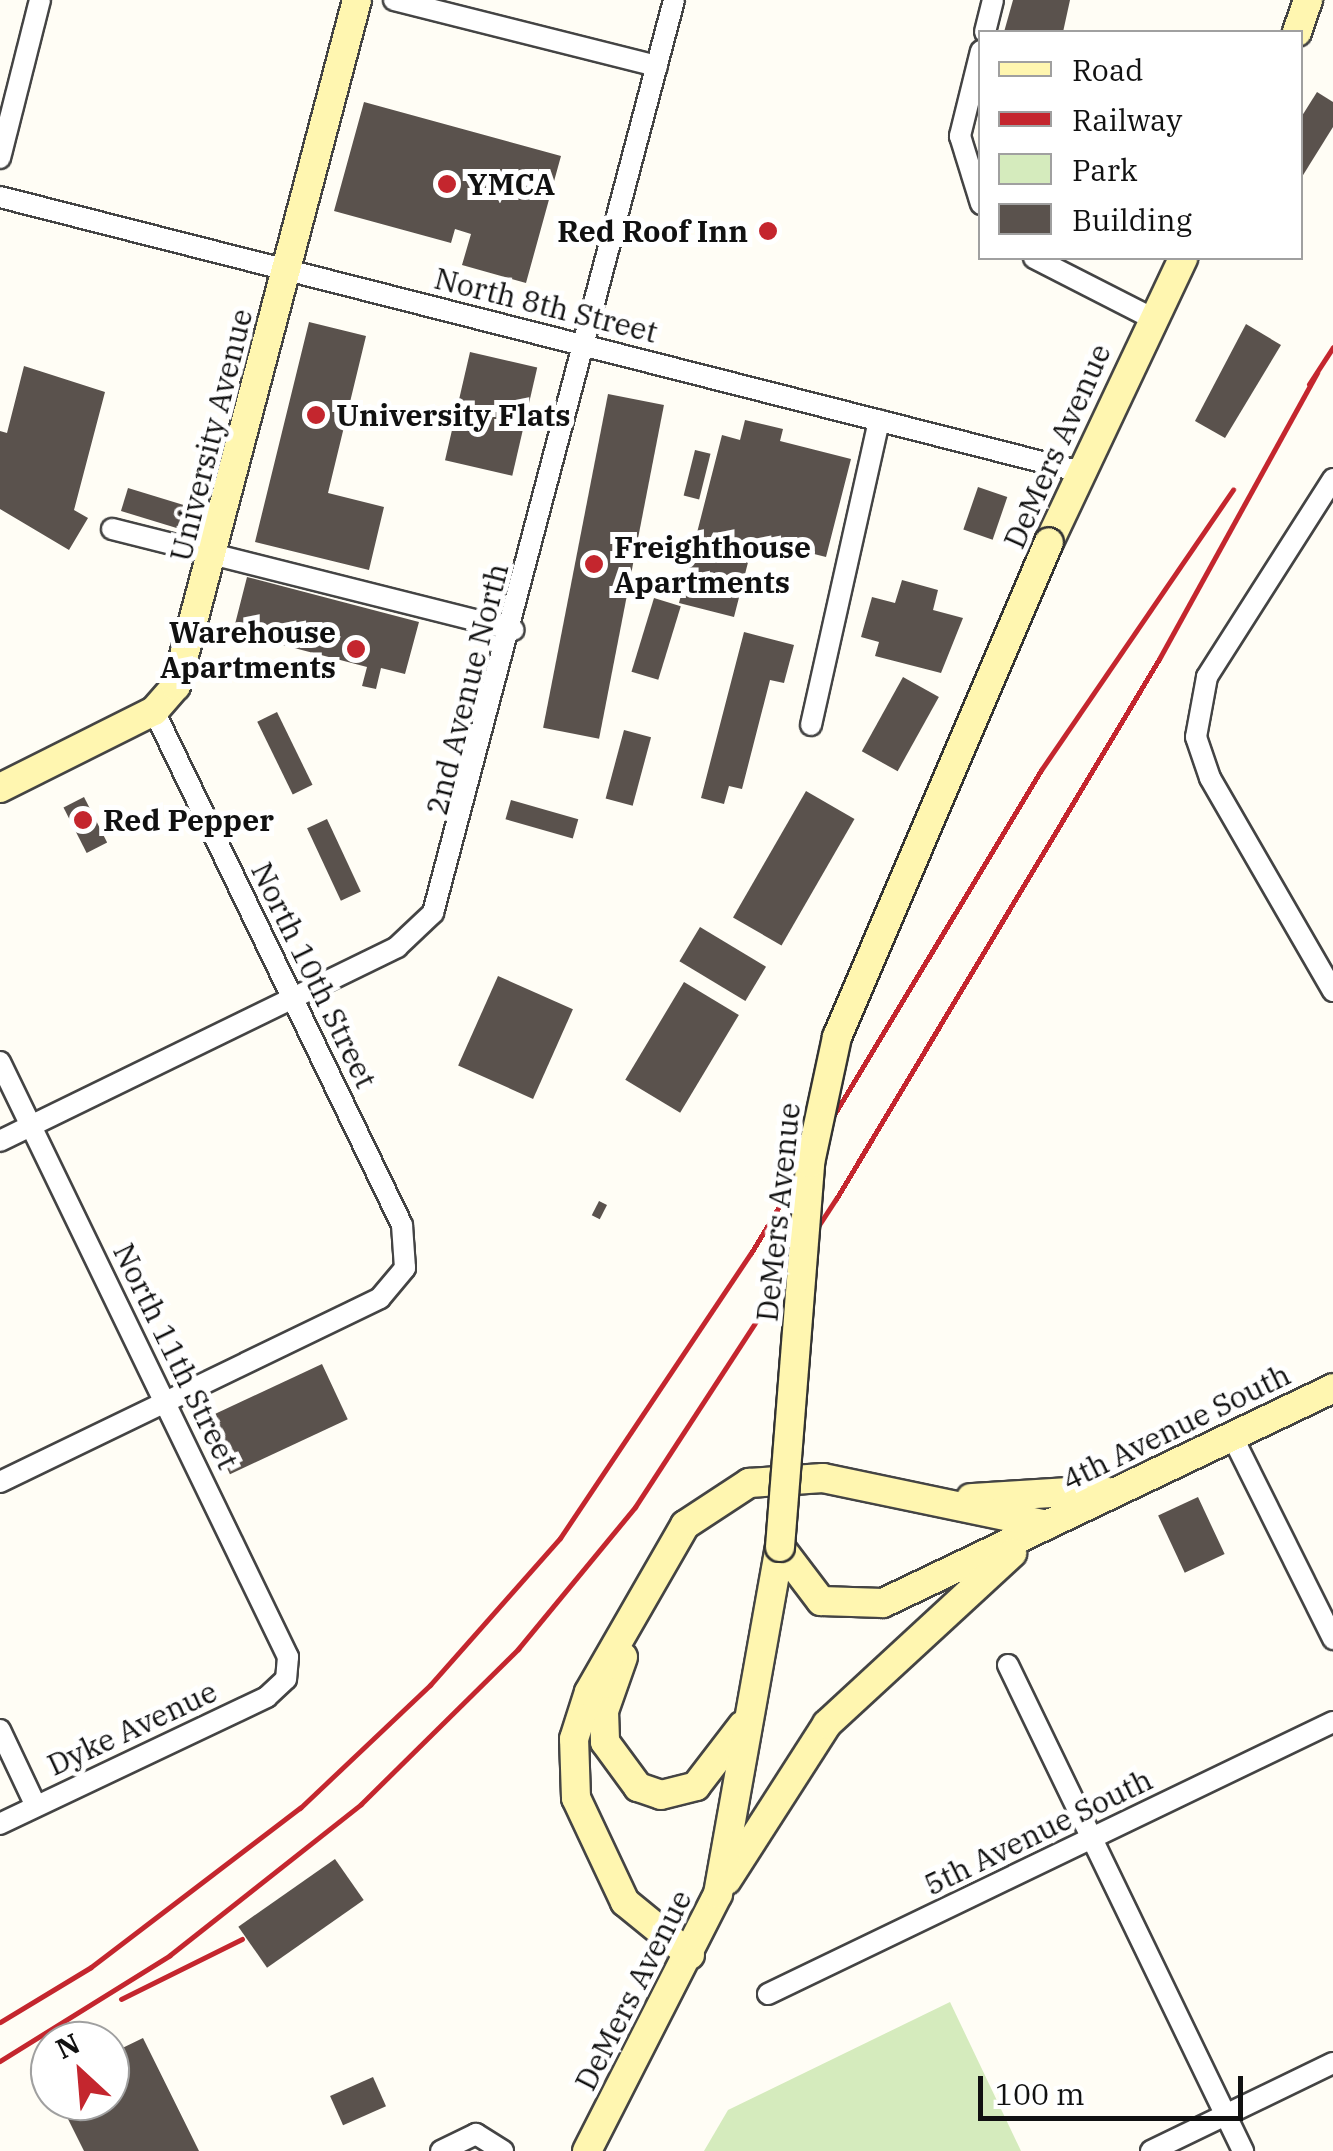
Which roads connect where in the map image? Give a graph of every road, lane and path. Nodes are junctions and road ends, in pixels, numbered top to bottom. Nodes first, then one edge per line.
1 (40, 0) edge
2 (357, 0) edge
3 (394, 0) edge
4 (674, 0) edge
5 (993, 0) edge
6 (1308, 0) edge
7 (986, 30) edge
8 (1298, 30) edge
9 (978, 60) edge
10 (657, 66) junction
11 (0, 158) edge
12 (0, 197) edge
13 (978, 197) edge
14 (1038, 260) edge
15 (1182, 260) edge
16 (286, 270) junction
17 (1152, 318) junction
18 (586, 346) junction
19 (879, 421) junction
20 (1077, 471) junction
21 (1333, 479) edge
22 (112, 529) dead end
23 (215, 556) junction
24 (513, 630) junction
25 (154, 710) junction
26 (810, 724) dead end
27 (0, 788) edge
28 (1333, 992) edge
29 (292, 999) junction
30 (0, 1062) edge
31 (31, 1126) junction
32 (0, 1142) edge
33 (1333, 1388) edge
34 (166, 1402) junction
35 (1232, 1436) junction
36 (0, 1482) edge
37 (1122, 1488) junction
38 (905, 1495) junction
39 (1047, 1524) junction
40 (780, 1547) junction
41 (644, 1586) junction
42 (1333, 1639) edge
43 (1008, 1665) dead end
44 (286, 1679) joint
45 (753, 1702) junction
46 (1333, 1722) edge
47 (0, 1730) edge
48 (36, 1806) junction
49 (0, 1824) edge
50 (1094, 1838) junction
51 (718, 1894) junction
52 (690, 1955) junction
53 (768, 1994) dead end
54 (1333, 2064) edge
55 (1226, 2115) junction
56 (441, 2151) edge
57 (503, 2151) edge
58 (586, 2151) edge
59 (1152, 2151) edge
60 (1243, 2151) edge

1 - 11 street
2 - 16 main road, University Avenue
3 - 10 street
4 - 10 street, 2nd Avenue North
5 - 7 street
6 - 8 main road
9 - 13 street
10 - 18 street, 2nd Avenue North
12 - 16 street, North 8th Street
14 - 17 street
15 - 17 main road, DeMers Avenue
16 - 18 street, North 8th Street
16 - 23 main road, University Avenue
17 - 20 main road, DeMers Avenue
18 - 19 street, North 8th Street
18 - 24 street, 2nd Avenue North
19 - 20 street, North 8th Street
19 - 26 street
20 - 40 main road, DeMers Avenue, bridge
21 - 28 street
22 - 23 street
23 - 24 street
23 - 25 main road, University Avenue
24 - 29 street, 2nd Avenue North
25 - 27 main road, University Avenue
25 - 29 street, North 10th Street
29 - 31 street, 2nd Avenue North
29 - 34 street, North 10th Street
30 - 31 street, North 11th Street
31 - 32 street, 2nd Avenue North
31 - 34 street, North 11th Street
33 - 35 main road, 4th Avenue South
34 - 36 street
34 - 44 street, North 11th Street
35 - 37 main road, 4th Avenue South
35 - 42 street
37 - 38 main road
37 - 39 main road, 4th Avenue South
38 - 39 main road
38 - 41 main road
39 - 40 main road
39 - 51 main road
40 - 45 main road, DeMers Avenue
41 - 45 main road
41 - 52 main road
43 - 50 street
44 - 48 street, Dyke Avenue
45 - 51 main road, DeMers Avenue
46 - 50 street, 5th Avenue South
47 - 48 street
48 - 49 street, Dyke Avenue
50 - 53 street, 5th Avenue South
50 - 55 street
51 - 52 main road, DeMers Avenue
52 - 58 main road, DeMers Avenue
54 - 55 street
55 - 59 street
55 - 60 street
56 - 57 street

